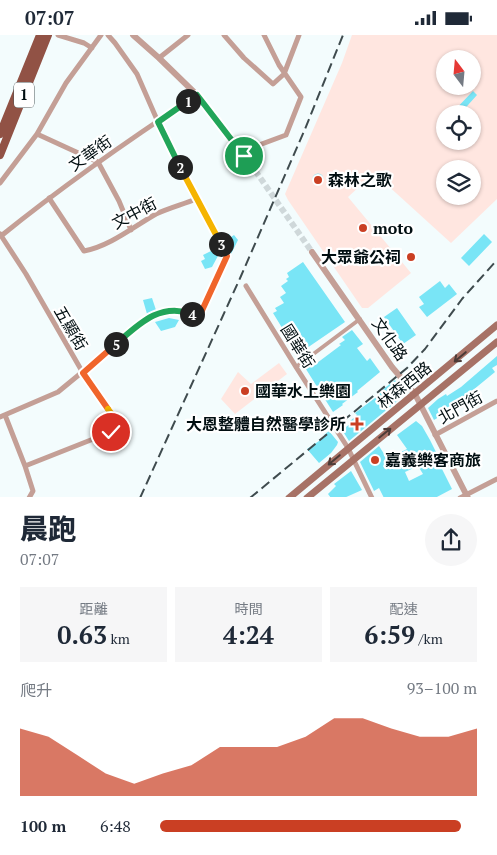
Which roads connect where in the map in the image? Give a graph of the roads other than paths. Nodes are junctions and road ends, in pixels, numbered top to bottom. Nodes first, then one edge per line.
1 (40, 35) edge
2 (48, 35) edge
3 (58, 35) edge
4 (101, 35) edge
5 (108, 35) edge
6 (188, 35) edge
7 (224, 35) edge
8 (264, 35) edge
9 (299, 35) edge
10 (135, 36) edge
11 (92, 48) junction
12 (160, 57) junction
13 (284, 74) junction
14 (197, 95) junction
15 (158, 122) junction
16 (0, 134) edge
17 (37, 134) junction
18 (248, 149) dead end
19 (0, 155) edge
20 (244, 156) tunnel mouth
21 (98, 162) junction
22 (0, 183) edge
23 (49, 198) junction
24 (196, 199) junction
25 (131, 230) junction
26 (1, 235) edge
27 (312, 252) tunnel mouth
28 (246, 286) dead end
29 (360, 319) junction
30 (497, 325) edge
31 (490, 331) junction
32 (497, 342) edge
33 (296, 367) junction
34 (83, 373) junction
35 (415, 395) junction
36 (497, 401) edge
37 (420, 405) junction
38 (2, 416) edge
39 (435, 435) junction
40 (348, 448) junction
41 (353, 459) junction
42 (25, 466) junction
43 (497, 479) edge
44 (465, 496) edge
45 (30, 497) edge
46 (289, 497) edge
47 (307, 497) edge
48 (372, 497) edge

1 - 16 main road, 1
2 - 19 main road, 1
3 - 11 street
4 - 11 street
5 - 15 street
6 - 12 street
7 - 13 street
8 - 13 street
9 - 13 street
10 - 12 street
11 - 17 street
12 - 14 street
13 - 18 street
14 - 15 street, 文華街
14 - 20 street
15 - 21 street, 文華街
15 - 24 street
17 - 21 street
17 - 22 street
21 - 23 street, 文華街
21 - 25 street
23 - 25 street, 文中街
23 - 26 street, 文華街
24 - 25 street, 文中街
24 - 34 street
26 - 34 street, 五顯街
27 - 29 street, 文化路
28 - 33 street, 國華街
29 - 33 street
29 - 35 street, 文化路
30 - 31 main road, 林森西路
31 - 32 street, 林森西路
31 -> 35 main road, 林森西路
32 - 37 main road, 林森西路
33 - 40 street, 國華街
34 - 38 street
34 - 42 street, 五顯街
35 - 37 street, 文化路
35 - 40 main road, 林森西路
36 - 39 street, 北門街
37 - 39 street, 文化路
41 -> 37 main road, 林森西路
38 - 42 street
39 - 44 street, 文化路
40 - 41 street, 國華街
40 -> 46 main road, 林森西路
41 - 47 main road, 林森西路
41 - 48 street, 國華街
42 - 45 street
43 - 44 street

